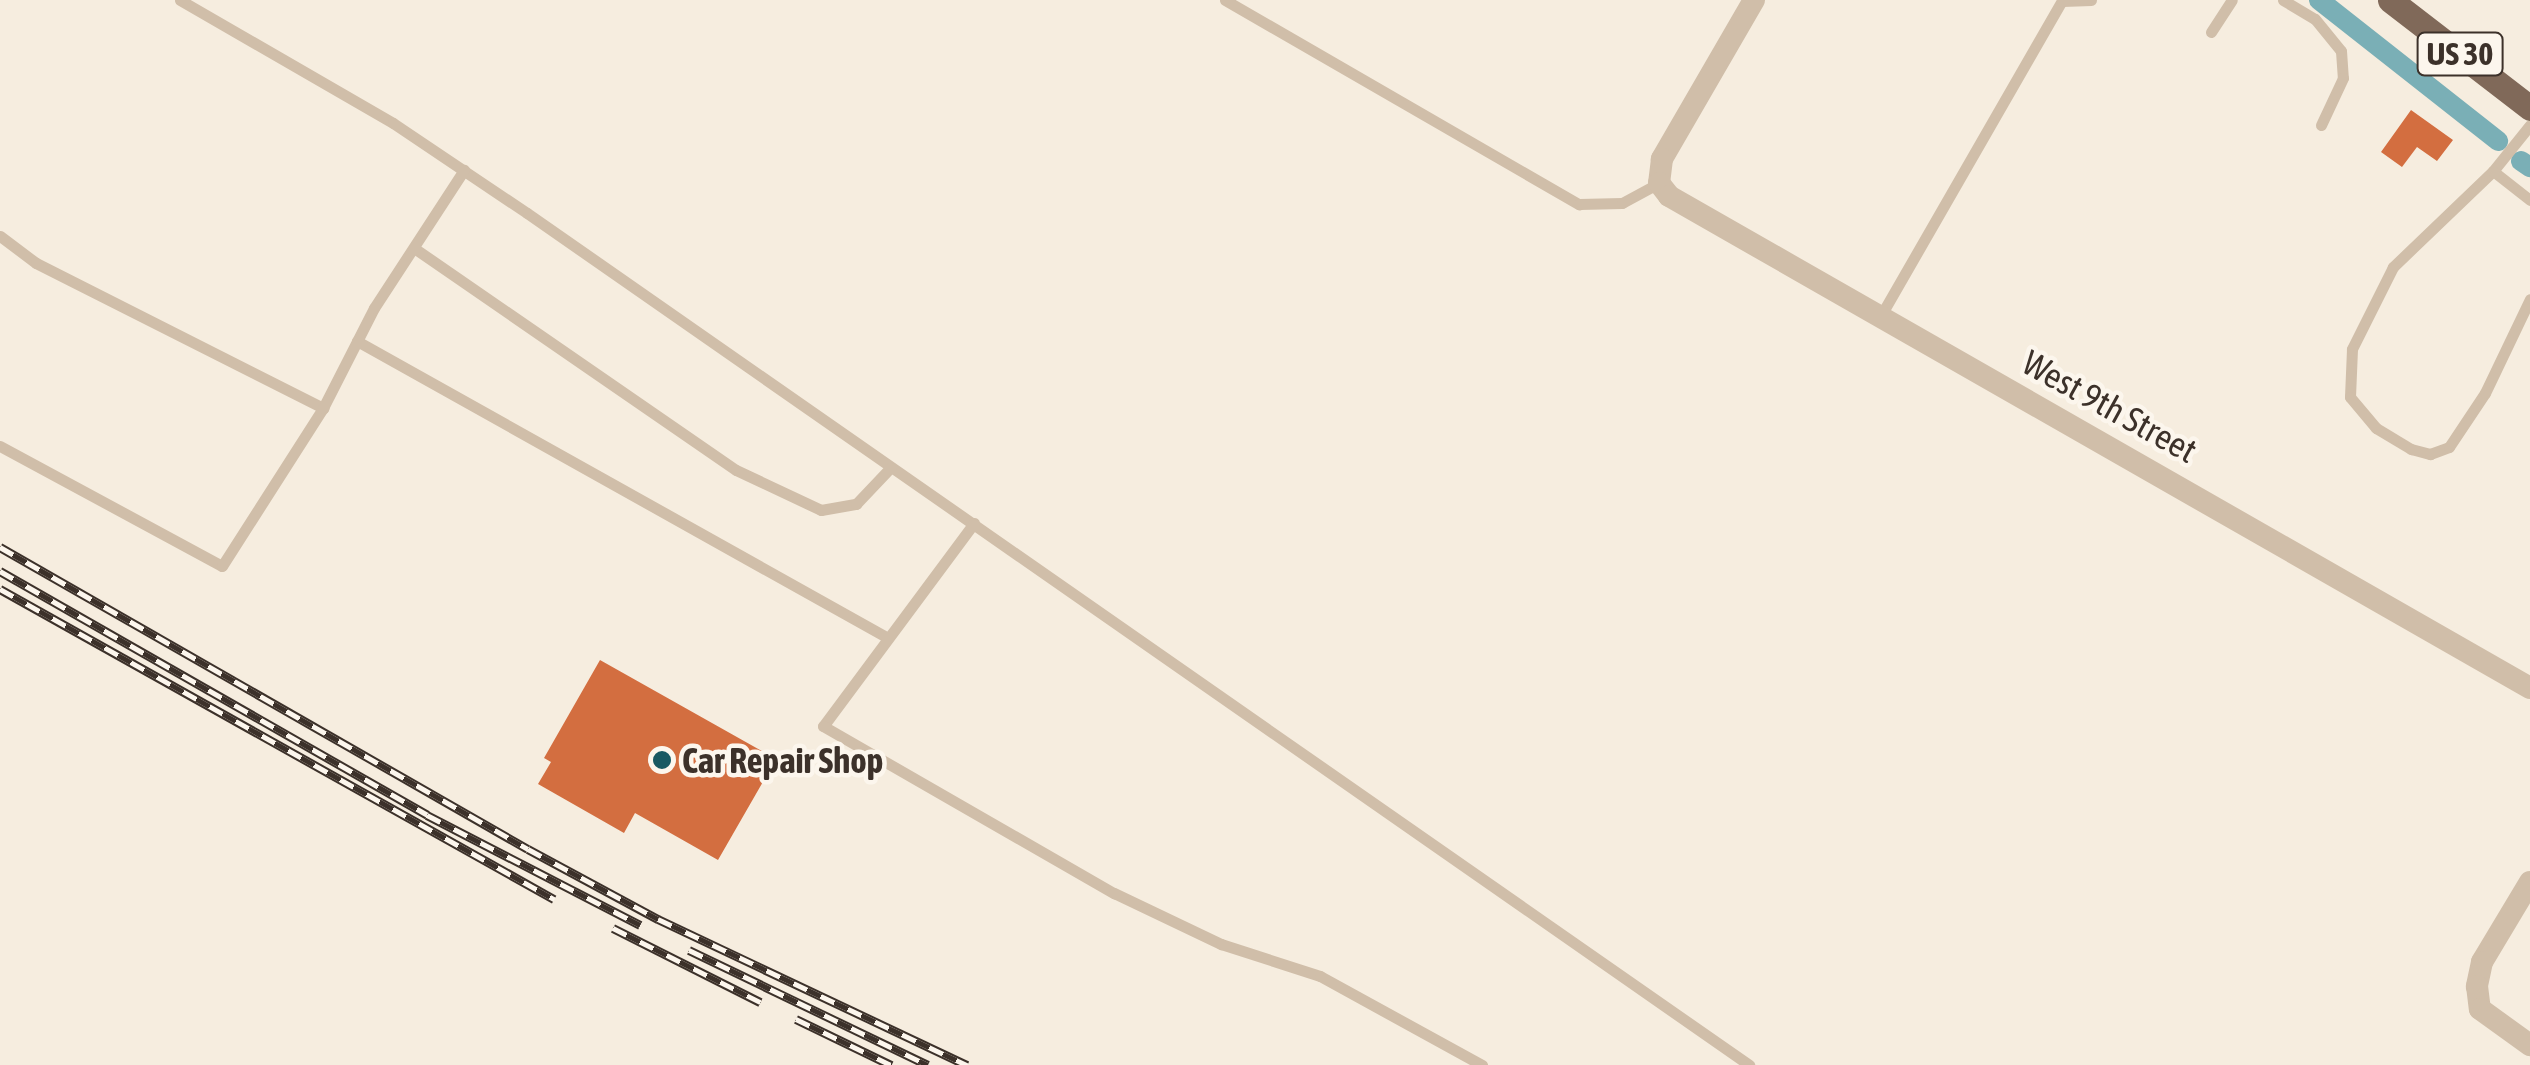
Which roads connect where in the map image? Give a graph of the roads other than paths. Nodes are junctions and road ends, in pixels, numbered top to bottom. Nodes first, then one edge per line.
1 (180, 0) edge
2 (1225, 0) edge
3 (1754, 0) edge
4 (2091, 0) edge
5 (2232, 0) edge
6 (2283, 0) edge
7 (2390, 0) edge
8 (2210, 32) dead end
9 (2530, 108) edge
10 (2321, 125) dead end
11 (2530, 125) edge
12 (464, 170) junction
13 (2493, 171) junction
14 (1659, 183) junction
15 (2530, 200) edge
16 (0, 236) edge
17 (414, 248) junction
18 (2530, 299) edge
19 (1880, 317) junction
20 (357, 341) junction
21 (323, 408) junction
22 (0, 446) edge
23 (890, 468) junction
24 (974, 523) junction
25 (888, 638) junction
26 (2530, 688) edge
27 (2530, 882) edge
28 (2530, 1046) edge
29 (1482, 1065) edge
30 (1749, 1065) edge

1 - 12 lane
2 - 14 lane
3 - 14 street
4 - 19 lane
5 - 8 lane
6 - 10 lane
7 - 9 main road, US 30
11 - 13 lane
12 - 17 lane
12 - 23 lane
13 - 15 lane
13 - 18 lane
14 - 19 street, West 9th Street
16 - 21 lane
17 - 20 lane
17 - 23 lane
19 - 26 street, West 9th Street
20 - 21 lane
20 - 25 lane
21 - 22 lane
23 - 24 lane
24 - 25 lane
24 - 30 lane
25 - 29 lane
27 - 28 street

